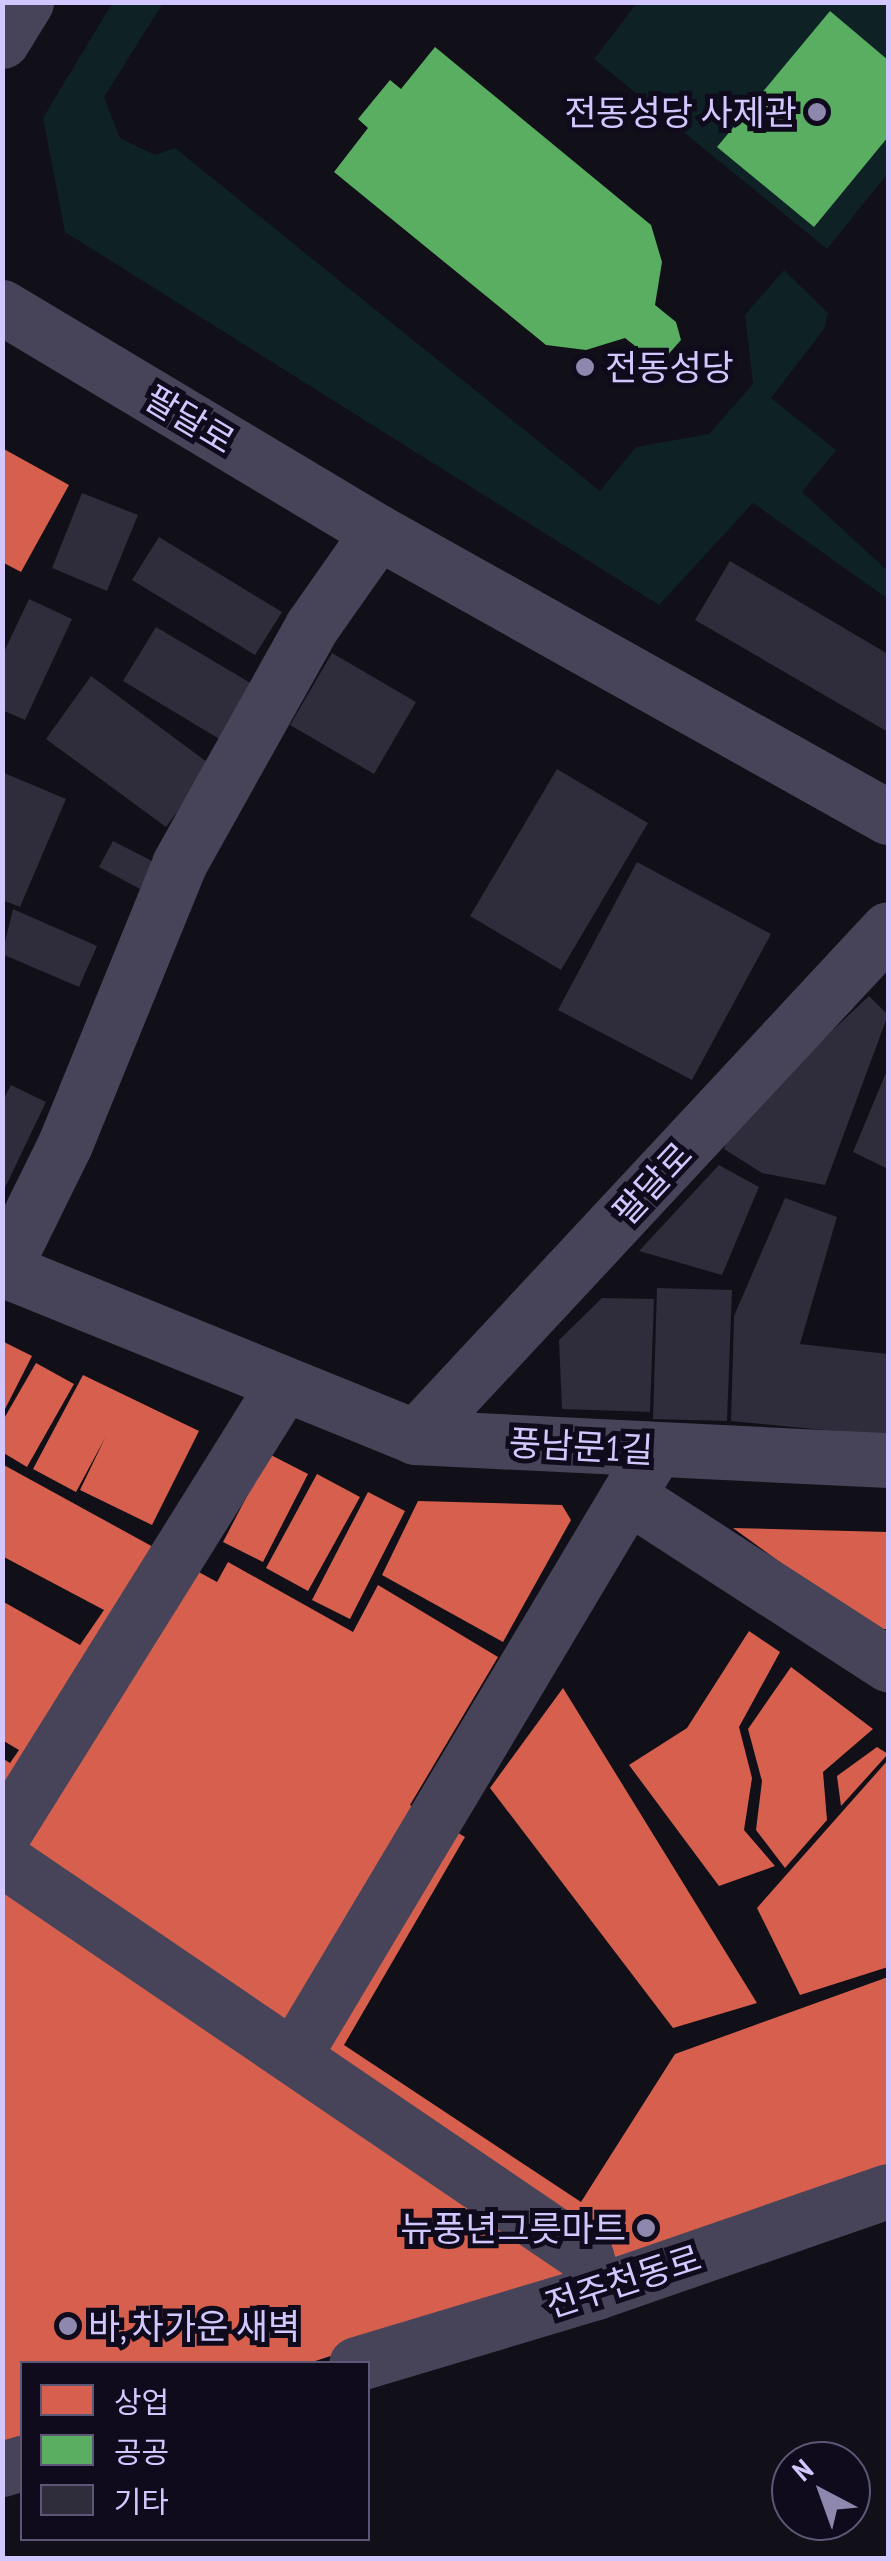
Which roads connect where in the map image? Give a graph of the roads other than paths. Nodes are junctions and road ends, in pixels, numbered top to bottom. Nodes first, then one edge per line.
1 (26, 2) edge
2 (2, 41) edge
3 (2, 307) edge
4 (378, 532) junction
5 (888, 817) edge
6 (888, 929) edge
7 (3, 1270) edge
8 (284, 1384) junction
9 (415, 1438) junction
10 (888, 1460) edge
11 (641, 1473) junction
12 (888, 1664) edge
13 (2, 1836) edge
14 (2, 1858) edge
15 (294, 2055) junction
16 (888, 2191) edge
17 (596, 2292) junction
18 (366, 2361) edge

1 - 2 street
3 - 4 street, 팔달로
4 - 5 street, 팔달로
4 - 7 street, 풍남문1길
6 - 9 street, 팔달로
7 - 8 street, 풍남문1길
8 - 9 street, 풍남문1길
8 - 13 street
9 - 11 street, 풍남문1길
10 - 11 street, 풍남문1길
11 - 12 street
11 - 15 street
14 - 15 street
15 - 17 street
16 - 17 street, 전주천동로
17 - 18 street, 전주천동로

